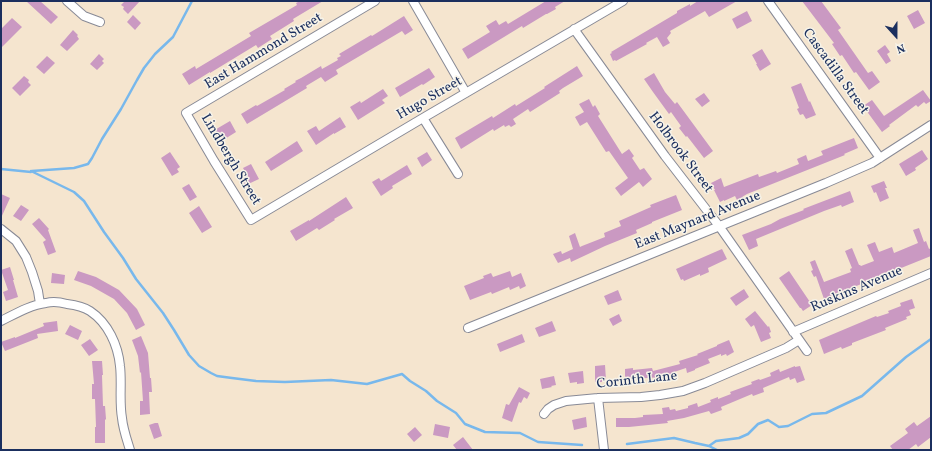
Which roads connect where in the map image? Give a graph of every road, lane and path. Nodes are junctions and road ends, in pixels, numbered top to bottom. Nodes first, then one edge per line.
1 (67, 1) edge
2 (375, 1) edge
3 (414, 1) edge
4 (623, 1) edge
5 (768, 1) edge
6 (100, 22) dead end
7 (574, 29) junction
8 (466, 93) junction
9 (186, 113) joint
10 (423, 118) junction
11 (931, 125) edge
12 (880, 158) junction
13 (458, 174) dead end
14 (251, 220) joint
15 (718, 226) junction
16 (1, 229) edge
17 (931, 273) edge
18 (40, 304) junction
19 (1, 321) edge
20 (468, 328) dead end
21 (793, 332) junction
22 (799, 340) junction
23 (807, 351) dead end
24 (598, 398) junction
25 (544, 414) dead end
26 (130, 450) edge
27 (604, 450) edge

1 - 6 street
2 - 9 street, East Hammond Street
3 - 8 street
4 - 7 street, Hugo Street
5 - 12 street, Cascadilla Street
7 - 8 street, Hugo Street
7 - 15 street, Holbrook Street
8 - 10 street, Hugo Street
9 - 14 street, Lindbergh Street
10 - 13 street
10 - 14 street, Hugo Street
11 - 12 street, East Maynard Avenue
12 - 15 street, East Maynard Avenue
15 - 20 street, East Maynard Avenue
15 - 21 street, Holbrook Street
16 - 18 street
17 - 21 street, Ruskins Avenue
18 - 19 street
18 - 26 street
21 - 22 street, Holbrook Street
22 - 23 street, Holbrook Street
22 - 24 street, Corinth Lane
24 - 25 street, Corinth Lane
24 - 27 street

